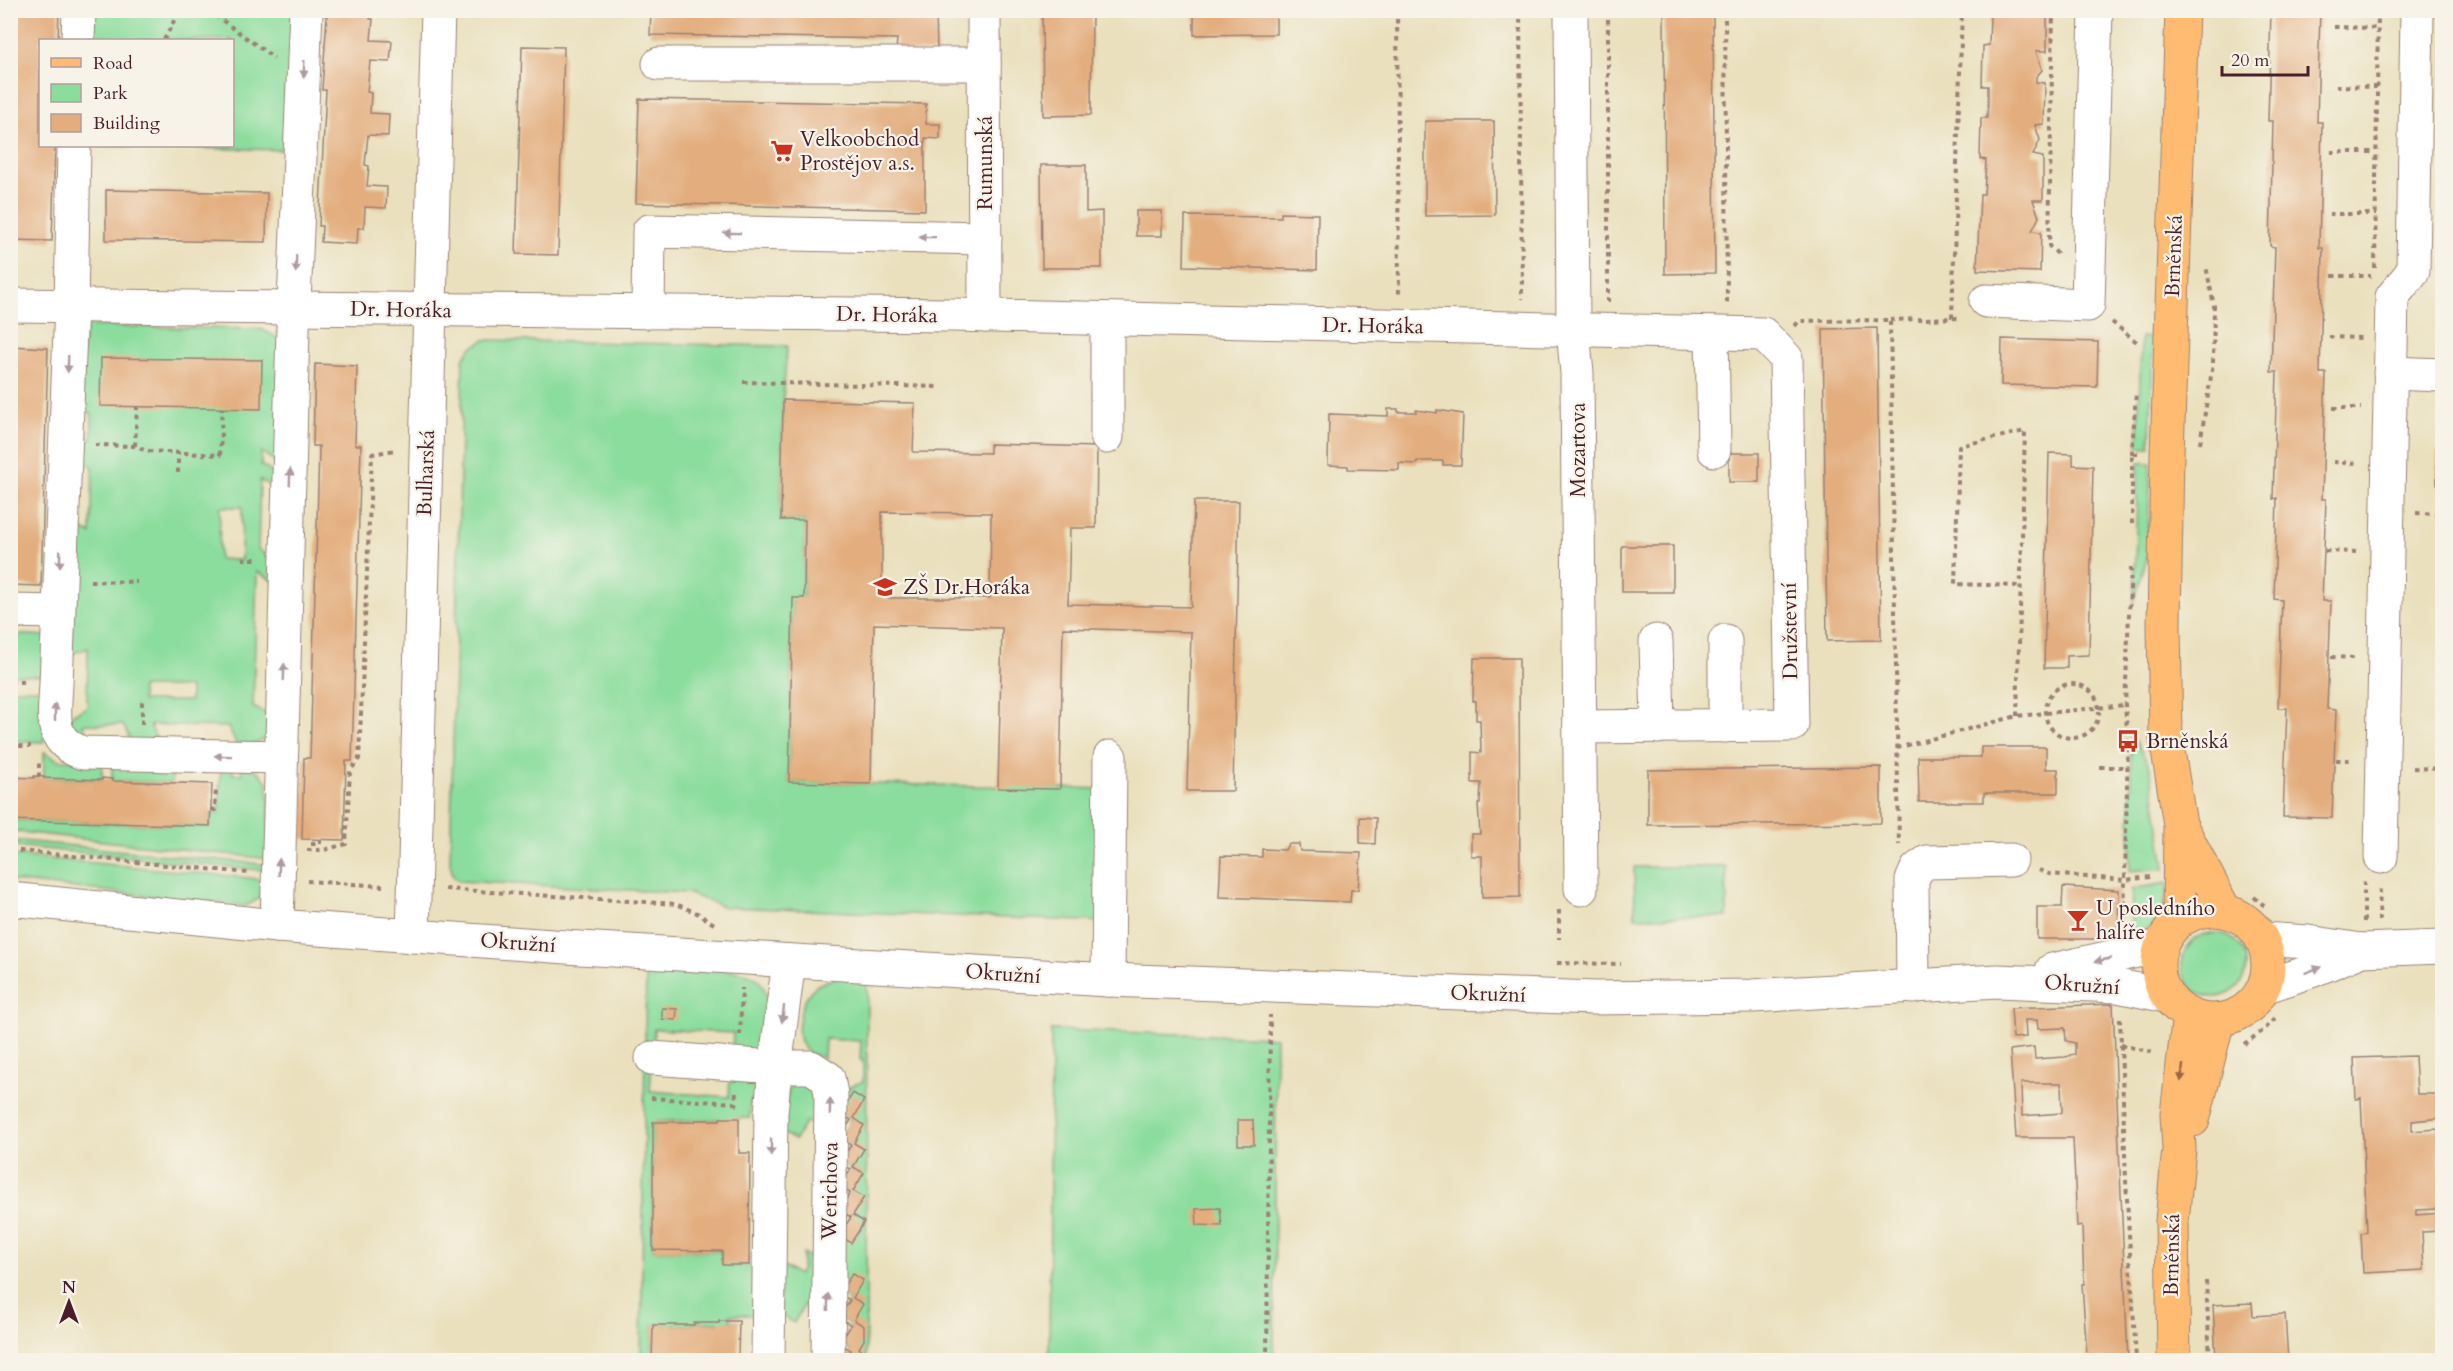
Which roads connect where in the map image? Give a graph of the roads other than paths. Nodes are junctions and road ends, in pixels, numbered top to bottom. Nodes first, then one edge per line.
1 (79, 10) edge
2 (306, 10) edge
3 (438, 10) edge
4 (984, 10) edge
5 (1571, 10) edge
6 (2096, 10) edge
7 (2182, 10) edge
8 (2417, 10) edge
9 (78, 39) edge
10 (659, 64) dead end
11 (984, 64) junction
12 (2429, 144) edge
13 (74, 147) edge
14 (985, 238) junction
15 (1986, 301) dead end
16 (10, 305) edge
17 (71, 306) junction
18 (294, 309) junction
19 (430, 310) junction
20 (648, 312) junction
21 (986, 316) junction
22 (1107, 319) junction
23 (1720, 320) junction
24 (1573, 330) junction
25 (1776, 334) joint
26 (2390, 373) junction
27 (2442, 375) edge
28 (1107, 437) dead end
29 (1714, 450) dead end
30 (10, 611) edge
31 (58, 612) junction
32 (1656, 641) dead end
33 (1725, 641) dead end
34 (1725, 726) junction
35 (1658, 727) junction
36 (1580, 728) junction
37 (1110, 757) dead end
38 (281, 758) junction
39 (2180, 824) junction
40 (2011, 860) road end
41 (2373, 864) road end
42 (1570, 897) road end
43 (10, 899) edge
44 (2239, 904) junction
45 (2266, 925) junction
46 (277, 926) junction
47 (2368, 933) junction
48 (2169, 934) junction
49 (413, 936) junction
50 (2442, 946) edge
51 (789, 961) junction
52 (2117, 971) junction
53 (1108, 980) junction
54 (1913, 987) junction
55 (2272, 998) junction
56 (2191, 1010) junction
57 (652, 1058) dead end
58 (775, 1067) junction
59 (768, 1360) edge
60 (828, 1360) edge
61 (2174, 1360) edge

1 - 9 street
2 -> 18 street
3 - 19 street, Bulharská
4 - 11 street, Rumunská
5 - 24 street, Mozartova
6 - 15 street
7 - 39 main road, Brněnská
8 - 12 street
10 - 11 street
11 - 14 street, Rumunská
12 - 26 street
13 - 17 street
14 -> 20 street
14 - 21 street, Rumunská
16 - 17 street, Dr. Horáka
17 - 18 street, Dr. Horáka
17 -> 31 street
18 - 19 street, Dr. Horáka
38 -> 18 street
19 - 20 street, Dr. Horáka
19 - 49 street, Bulharská
20 - 21 street, Dr. Horáka
21 - 22 street, Dr. Horáka
22 - 24 street, Dr. Horáka
22 - 28 street
23 - 24 street, Dr. Horáka
23 - 25 street, Dr. Horáka
23 - 29 street
24 - 36 street, Mozartova
25 - 34 street, Družstevní
26 - 27 street
26 - 41 street
30 - 31 street
38 -> 31 street
32 - 35 street
33 - 34 street
34 - 35 street, Družstevní
35 - 36 street, Družstevní
36 - 42 street, Mozartova
37 - 53 street
46 -> 38 street
39 - 44 main road, Brněnská
39 - 48 main road, Brněnská
40 - 54 street
43 - 46 street, Okružní
44 - 45 main road
44 - 48 main road
45 - 47 street
45 - 55 main road
46 - 49 street, Okružní
47 - 50 street
55 -> 47 street
48 -> 52 street, Okružní
48 - 56 main road
49 - 51 street, Okružní
51 - 53 street, Okružní
51 -> 58 street
52 - 54 street, Okružní
52 - 56 street, Okružní
53 - 54 street, Okružní
55 - 56 main road
56 - 61 main road, Brněnská
57 - 58 street, Werichova
58 -> 59 street
60 -> 58 street, Werichova

